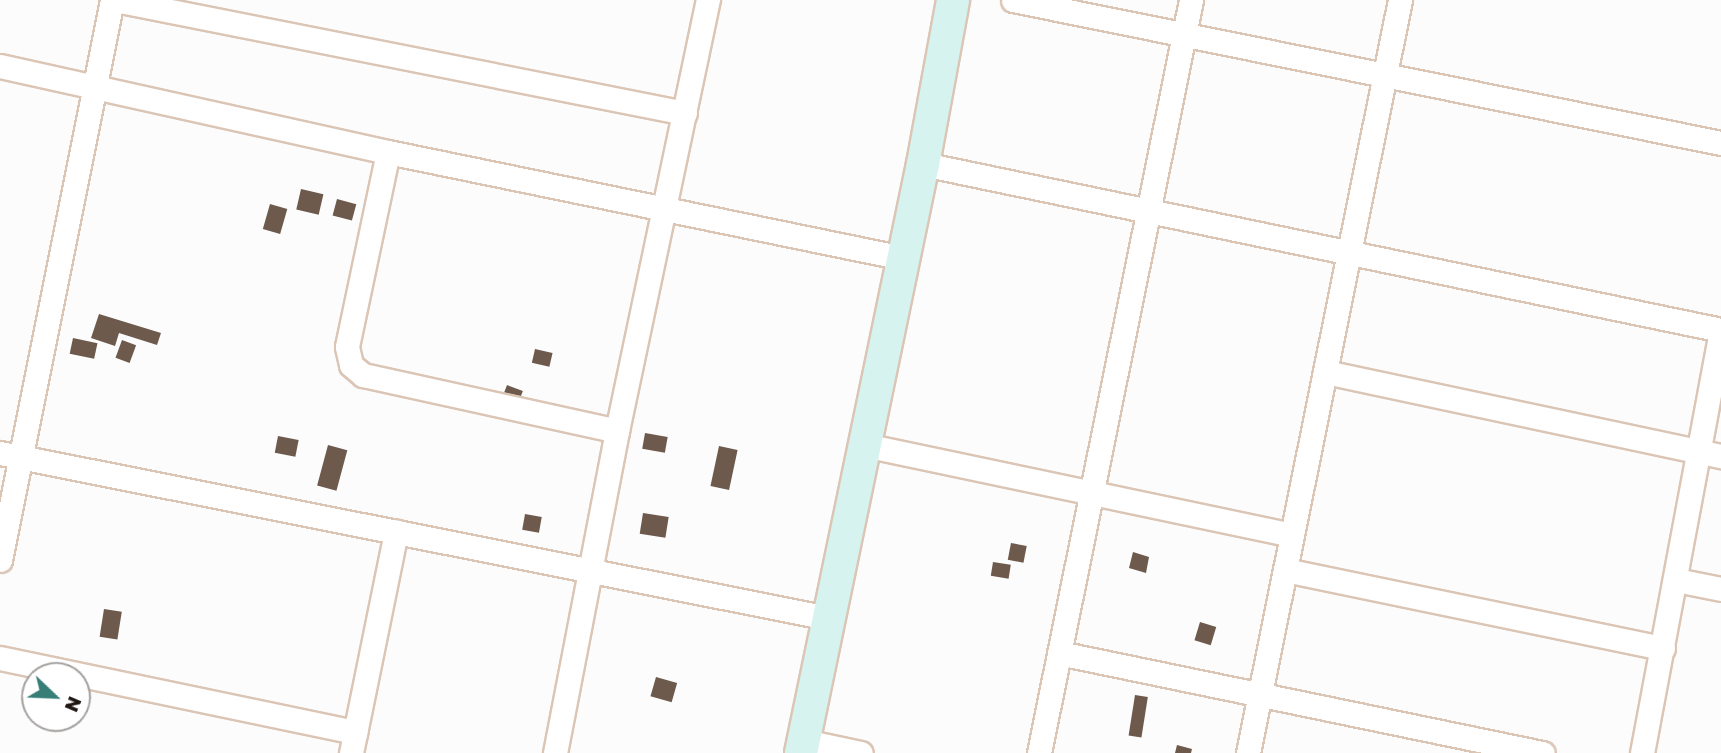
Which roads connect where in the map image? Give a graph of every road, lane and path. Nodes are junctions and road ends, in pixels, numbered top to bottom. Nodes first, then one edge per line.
1 (113, 0) edge
2 (708, 0) edge
3 (953, 0) edge
4 (1013, 0) edge
5 (1191, 0) edge
6 (1400, 0) edge
7 (1184, 34) junction
8 (0, 66) edge
9 (1385, 75) junction
10 (95, 86) junction
11 (685, 113) junction
12 (1721, 143) edge
13 (388, 152) junction
14 (923, 164) junction
15 (1148, 209) junction
16 (666, 210) junction
17 (1349, 251) junction
18 (903, 258) junction
19 (1721, 331) edge
20 (1325, 372) junction
21 (617, 431) junction
22 (865, 445) junction
23 (1711, 454) edge
24 (10, 456) edge
25 (1091, 494) junction
26 (396, 532) junction
27 (1292, 535) junction
28 (0, 560) edge
29 (1285, 570) junction
30 (592, 571) junction
31 (1675, 580) junction
32 (1721, 589) edge
33 (828, 618) junction
34 (1662, 648) junction
35 (1059, 653) junction
36 (0, 658) edge
37 (1261, 693) junction
38 (353, 743) edge
39 (802, 747) edge
40 (555, 753) edge
41 (861, 753) edge
42 (1039, 753) edge
43 (1248, 753) edge
44 (1543, 753) edge
45 (1642, 753) edge

1 - 10 street
1 - 11 street
2 - 11 street
3 - 14 street
4 - 7 street
5 - 7 street
6 - 9 street
7 - 9 street
7 - 15 street
8 - 10 street
9 - 12 street
9 - 17 street
10 - 13 street
10 - 24 street
11 - 16 street
13 - 16 street
13 - 21 street
14 - 15 street
14 - 18 street
15 - 17 street
15 - 25 street
16 - 18 street
16 - 21 street
17 - 19 street
17 - 20 street
18 - 22 street
19 - 23 street
20 - 23 street
20 - 27 street
21 - 30 street
22 - 25 street
22 - 33 street
23 - 31 street
24 - 26 street
24 - 28 street
25 - 27 street
25 - 35 street
26 - 30 street
26 - 38 street
27 - 29 street
29 - 34 street
29 - 37 street
30 - 33 street
30 - 40 street
31 - 32 street
31 - 34 street
33 - 39 street
34 - 45 street
35 - 37 street
35 - 42 street
36 - 38 street
37 - 43 street
37 - 44 street
39 - 41 street

